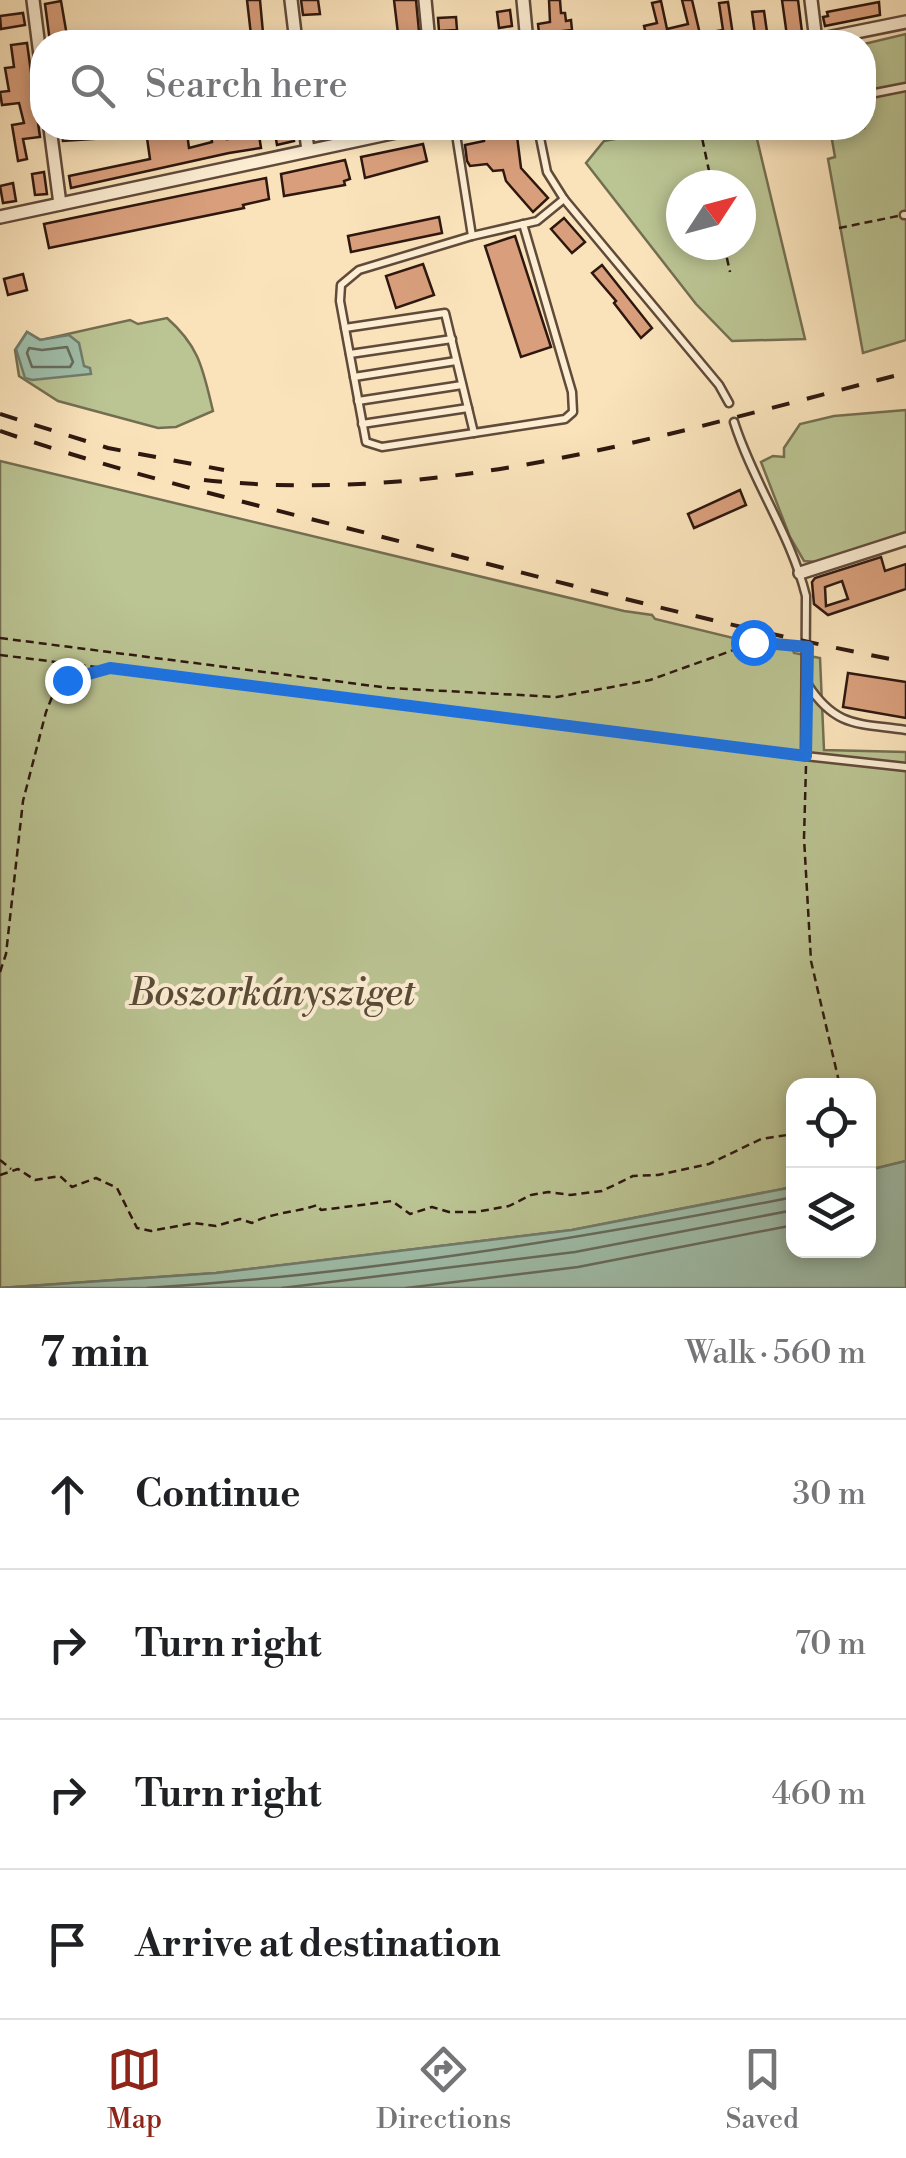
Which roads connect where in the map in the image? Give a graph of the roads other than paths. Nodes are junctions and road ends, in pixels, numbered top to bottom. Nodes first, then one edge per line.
1 (33, 0) edge
2 (291, 0) edge
3 (425, 0) edge
4 (522, 0) edge
5 (811, 0) edge
6 (906, 22) edge
7 (37, 30) edge
8 (295, 30) edge
9 (428, 30) edge
10 (526, 30) edge
11 (811, 30) edge
12 (876, 31) edge
13 (906, 86) edge
14 (876, 93) edge
15 (52, 140) edge
16 (307, 140) edge
17 (357, 140) edge
18 (458, 140) edge
19 (540, 140) edge
20 (308, 150) junction
21 (564, 199) junction
22 (60, 204) junction
23 (0, 217) edge
24 (523, 224) junction
25 (472, 236) junction
26 (345, 328) junction
27 (452, 339) junction
28 (350, 354) junction
29 (457, 361) junction
30 (354, 376) junction
31 (462, 385) junction
32 (358, 401) junction
33 (729, 404) dead end
34 (468, 408) junction
35 (734, 422) dead end
36 (362, 424) junction
37 (474, 433) junction
38 (906, 539) edge
39 (800, 573) junction
40 (808, 684) junction
41 (906, 730) edge
42 (906, 766) edge

1 - 7 street
2 - 8 street
3 - 9 street
4 - 10 street
5 - 11 street
6 - 12 street
13 - 14 lane
15 - 22 street
16 - 20 street
17 - 20 street
18 - 25 lane
19 - 21 lane
20 - 22 street
21 - 24 lane
21 - 33 lane
22 - 23 street
24 - 25 lane
24 - 37 lane
25 - 26 lane
26 - 27 lane
26 - 28 lane
27 - 28 lane
27 - 29 lane
28 - 30 lane
29 - 30 lane
29 - 31 lane
30 - 32 lane
31 - 32 lane
31 - 34 lane
32 - 36 lane
34 - 36 lane
34 - 37 lane
35 - 39 lane
36 - 37 lane
38 - 39 street
39 - 40 lane
40 - 41 lane
40 - 42 lane

